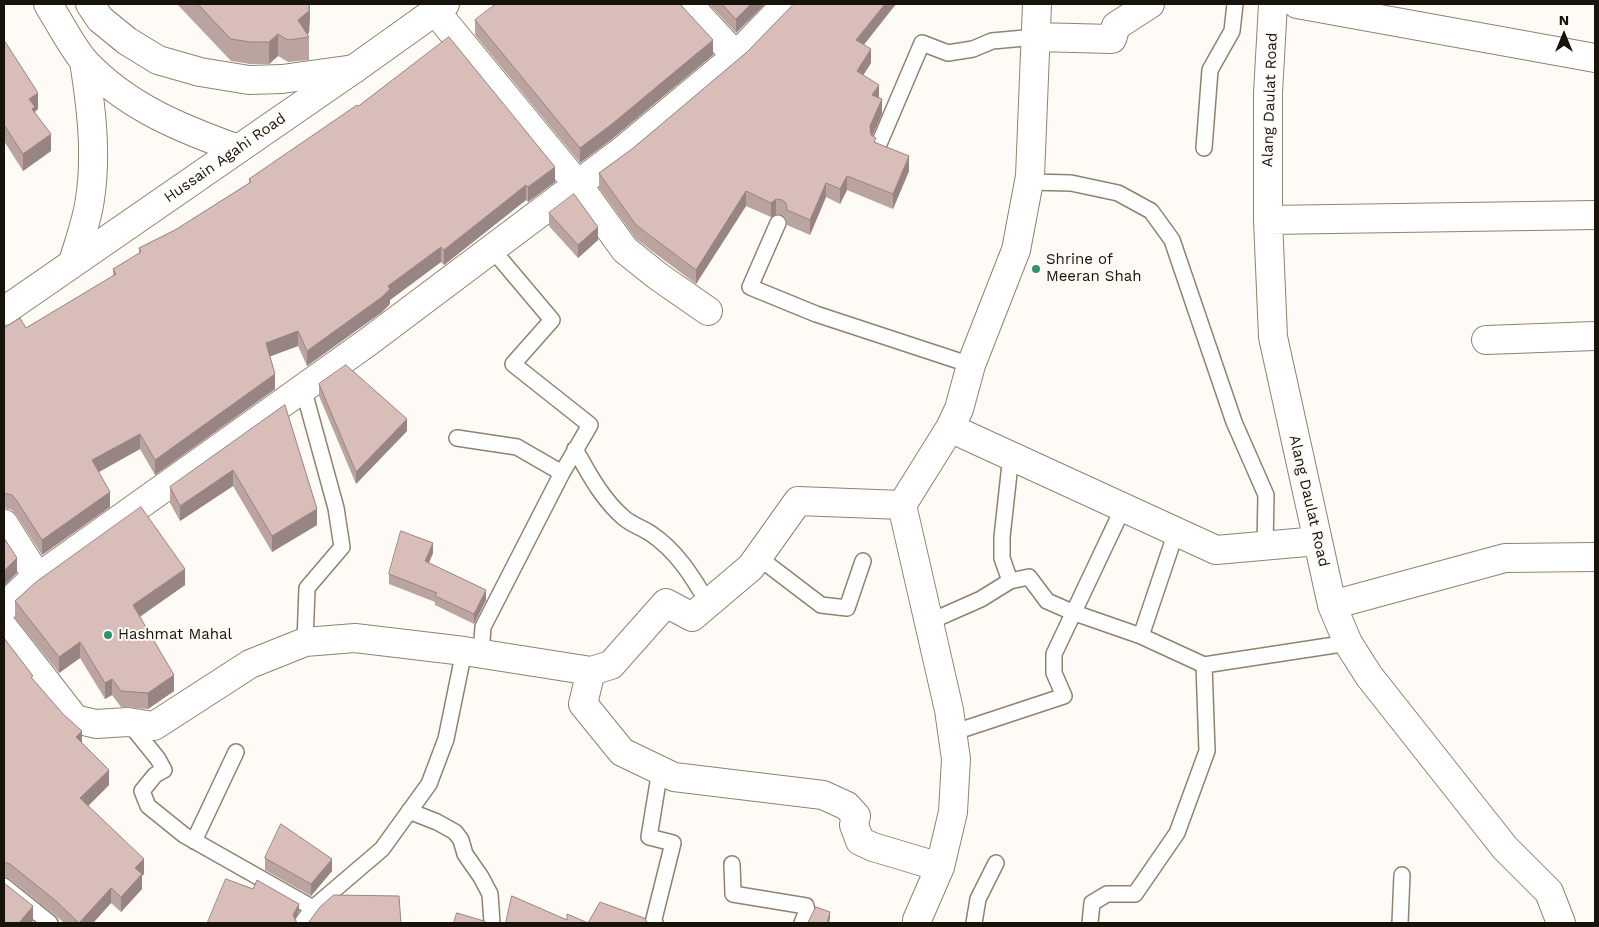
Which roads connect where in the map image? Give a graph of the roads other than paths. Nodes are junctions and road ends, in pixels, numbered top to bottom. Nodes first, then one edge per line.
1 (48, 4) edge
2 (90, 4) edge
3 (688, 4) edge
4 (786, 4) edge
5 (1037, 4) edge
6 (1150, 4) edge
7 (1235, 4) edge
8 (1273, 4) edge
9 (1297, 4) edge
10 (441, 8) edge
11 (1036, 37) junction
12 (736, 56) junction
13 (1595, 58) edge
14 (84, 61) junction
15 (354, 69) junction
16 (879, 144) edge
17 (1204, 148) dead end
18 (238, 149) junction
19 (1029, 182) junction
20 (578, 185) junction
21 (1595, 215) edge
22 (1268, 220) junction
23 (778, 223) dead end
24 (492, 249) junction
25 (73, 262) junction
26 (4, 310) edge
27 (708, 311) dead end
28 (1595, 336) edge
29 (1486, 340) dead end
30 (971, 366) junction
31 (303, 388) junction
32 (950, 428) junction
33 (457, 438) dead end
34 (575, 450) junction
35 (1011, 455) junction
36 (562, 472) junction
37 (902, 505) junction
38 (1123, 508) junction
39 (4, 524) edge
40 (1176, 532) junction
41 (1318, 541) junction
42 (1265, 546) junction
43 (758, 556) junction
44 (1595, 557) edge
45 (863, 561) dead end
46 (38, 578) junction
47 (1010, 581) junction
48 (708, 603) junction
49 (1332, 605) junction
50 (4, 607) edge
51 (1072, 612) junction
52 (929, 622) junction
53 (4, 628) edge
54 (1141, 636) junction
55 (305, 642) junction
56 (1348, 643) junction
57 (472, 652) junction
58 (1204, 665) junction
59 (591, 670) junction
60 (128, 722) junction
61 (952, 733) junction
62 (236, 752) dead end
63 (660, 770) junction
64 (409, 811) junction
65 (194, 841) junction
66 (996, 863) dead end
67 (732, 864) dead end
68 (940, 867) junction
69 (1402, 875) dead end
70 (4, 886) edge
71 (313, 908) junction
72 (50, 923) edge
73 (302, 923) edge
74 (492, 923) edge
75 (654, 923) edge
76 (802, 923) edge
77 (917, 923) edge
78 (974, 923) edge
79 (1090, 923) edge
80 (1400, 923) edge
81 (1561, 923) edge

1 - 14 street
2 - 15 street
3 - 12 street
4 - 12 street
5 - 11 street
6 - 11 street
7 - 17 lane
8 - 22 street, Alang Daulat Road
9 - 13 street
10 - 15 street, Hussain Agahi Road
10 - 20 street
11 - 16 lane
11 - 19 street
12 - 20 street
14 - 18 street
14 - 25 street
15 - 18 street, Hussain Agahi Road
18 - 25 street, Hussain Agahi Road
19 - 30 street
19 - 42 lane
20 - 24 street
20 - 27 street
21 - 22 street
22 - 41 street, Alang Daulat Road
23 - 30 lane
24 - 31 street
24 - 34 lane
25 - 26 street, Hussain Agahi Road
28 - 29 street
30 - 32 street
31 - 46 street
31 - 55 lane
32 - 35 street
32 - 37 street
33 - 36 lane
34 - 36 lane
34 - 48 lane
35 - 38 street
35 - 47 lane
36 - 57 lane
37 - 43 street
37 - 52 street
38 - 40 street
38 - 51 lane
39 - 46 street
40 - 42 street
40 - 54 lane
41 - 42 street
41 - 49 street, Alang Daulat Road
43 - 45 lane
43 - 48 street
44 - 49 street
46 - 50 street
47 - 51 lane
47 - 52 lane
48 - 59 street
49 - 56 street, Alang Daulat Road
51 - 54 lane
51 - 61 lane
52 - 61 street
53 - 60 street
54 - 58 lane
55 - 57 street
55 - 60 street
56 - 58 lane
56 - 81 street, Alang Daulat Road
57 - 59 street
57 - 64 lane
58 - 79 lane
59 - 63 street
60 - 65 lane
61 - 68 street
62 - 65 lane
63 - 68 street
63 - 75 lane
64 - 71 lane
64 - 74 lane
65 - 71 lane
66 - 78 lane
67 - 76 lane
68 - 77 street
69 - 80 lane
70 - 72 lane
71 - 73 lane

